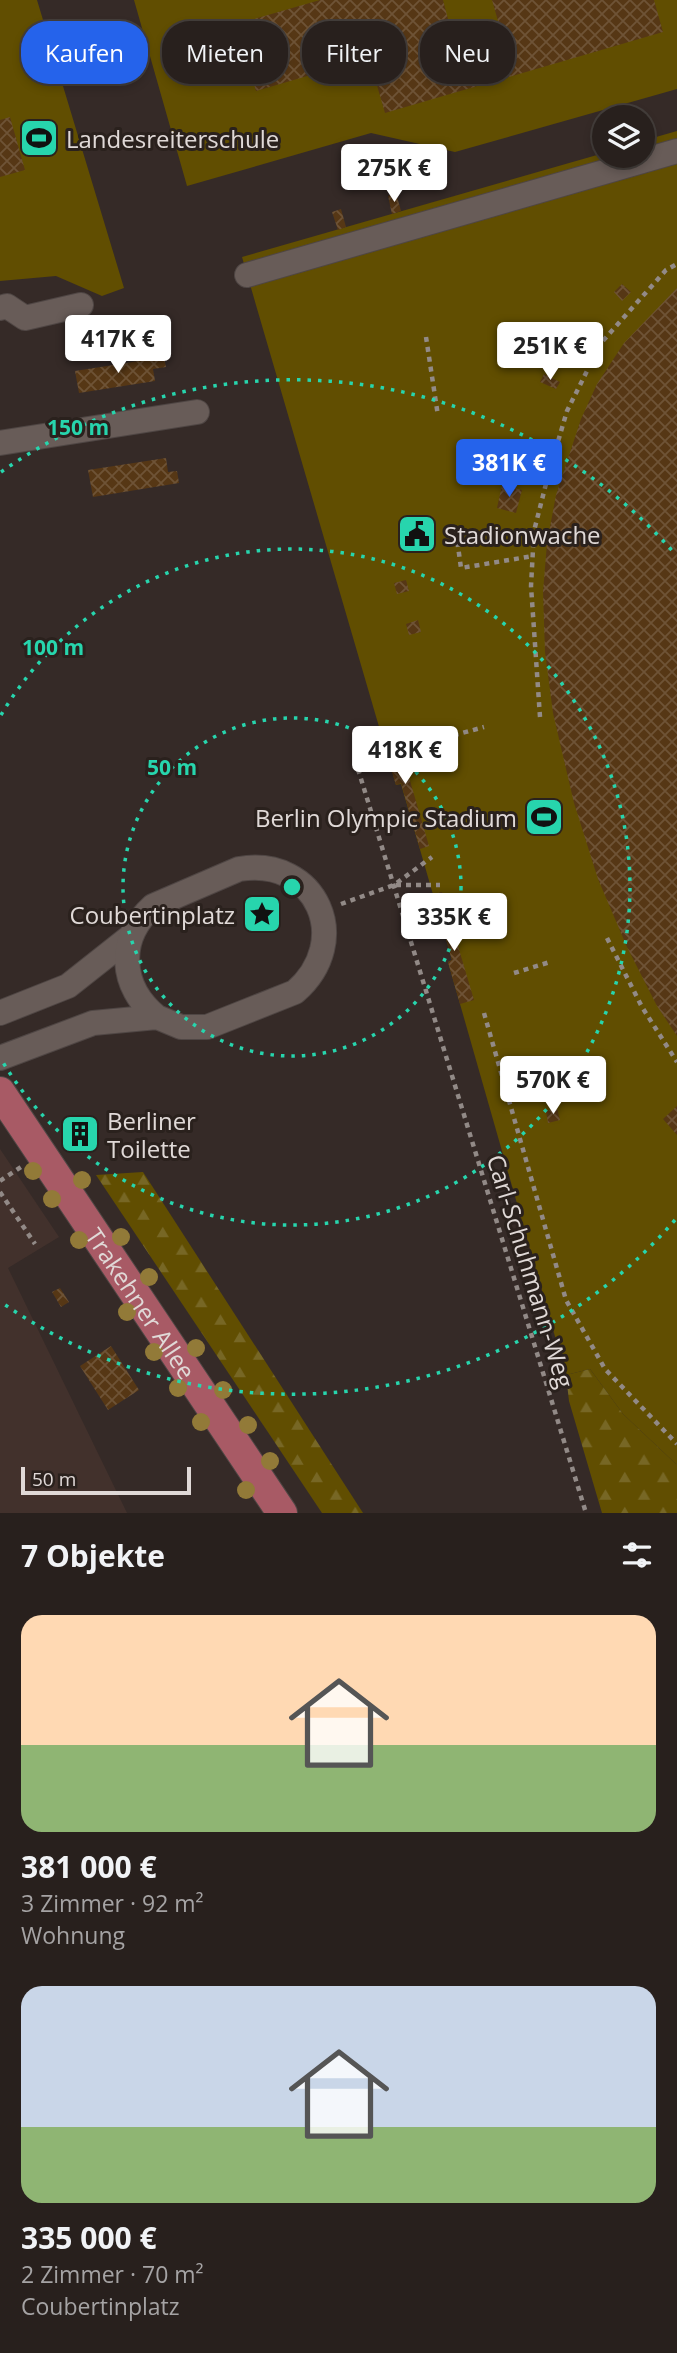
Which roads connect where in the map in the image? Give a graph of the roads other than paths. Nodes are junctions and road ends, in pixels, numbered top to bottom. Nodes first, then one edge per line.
1 (677, 151) edge
2 (247, 275) dead end
3 (81, 305) dead end
4 (0, 308) edge
5 (197, 412) dead end
6 (0, 443) edge
7 (130, 937) junction
8 (0, 1013) edge
9 (157, 1017) junction
10 (0, 1058) edge
11 (0, 1092) edge
12 (282, 1513) edge

1 - 2 street
3 - 4 street
5 - 6 street
7 - 8 street
7 - 9 street
7 - 9 street
9 - 10 street
11 - 12 main road, Trakehner Allee

